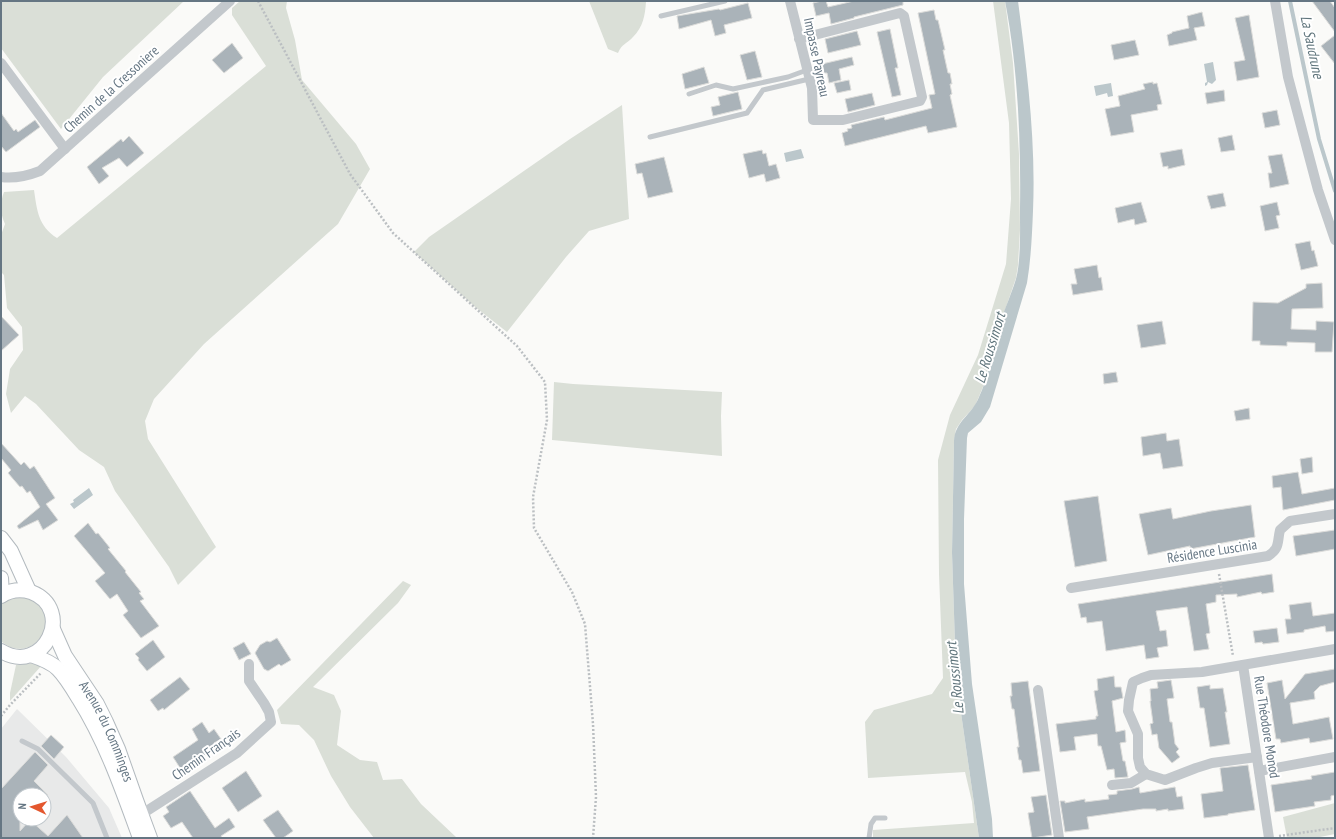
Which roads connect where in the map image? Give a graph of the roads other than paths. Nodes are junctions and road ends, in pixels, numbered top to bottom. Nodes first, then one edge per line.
1 (230, 1) edge
2 (725, 1) edge
3 (790, 1) edge
4 (1275, 1) edge
5 (661, 16) dead end
6 (799, 39) junction
7 (1, 63) edge
8 (808, 75) junction
9 (689, 94) dead end
10 (650, 137) dead end
11 (65, 148) junction
12 (1, 177) edge
13 (1335, 240) edge
14 (1335, 514) edge
15 (1, 538) edge
16 (1, 578) edge
17 (1071, 588) dead end
18 (29, 592) junction
19 (2, 596) edge
20 (53, 629) junction
21 (1335, 649) edge
22 (1, 651) edge
23 (31, 655) junction
24 (249, 664) dead end
25 (1239, 665) junction
26 (1038, 690) dead end
27 (22, 740) dead end
28 (1257, 757) junction
29 (1335, 757) edge
30 (1259, 771) junction
31 (1146, 774) junction
32 (1112, 785) dead end
33 (142, 814) junction
34 (885, 818) dead end
35 (107, 838) edge
36 (140, 838) edge
37 (150, 838) edge
38 (869, 838) edge
39 (1059, 838) edge
40 (1269, 838) edge

1 - 11 street, Chemin de la Cressoniere
2 - 5 lane
3 - 6 street, Impasse Payreau
4 - 13 street
6 - 8 street, Impasse Payreau
6 - 8 street, Impasse Payreau
7 - 11 street
8 - 9 lane
8 - 10 lane
11 - 12 street, Chemin de la Cressoniere
14 - 17 street, Résidence Luscinia
15 - 18 main road
16 - 19 main road
18 - 19 main road
18 - 20 main road, Avenue du Comminges
20 - 23 main road
20 - 33 main road, Avenue du Comminges
21 - 25 street, Rue Théodore Monod
22 - 23 main road
23 - 36 main road, Avenue du Comminges
24 - 33 street, Chemin Français
25 - 28 street, Rue Théodore Monod
25 - 31 street
26 - 39 street
27 - 35 lane
28 - 30 street, Rue Théodore Monod
28 - 31 street
29 - 30 street
30 - 40 street, Rue Théodore Monod
31 - 32 street
33 - 37 main road, Avenue du Comminges
34 - 38 lane

